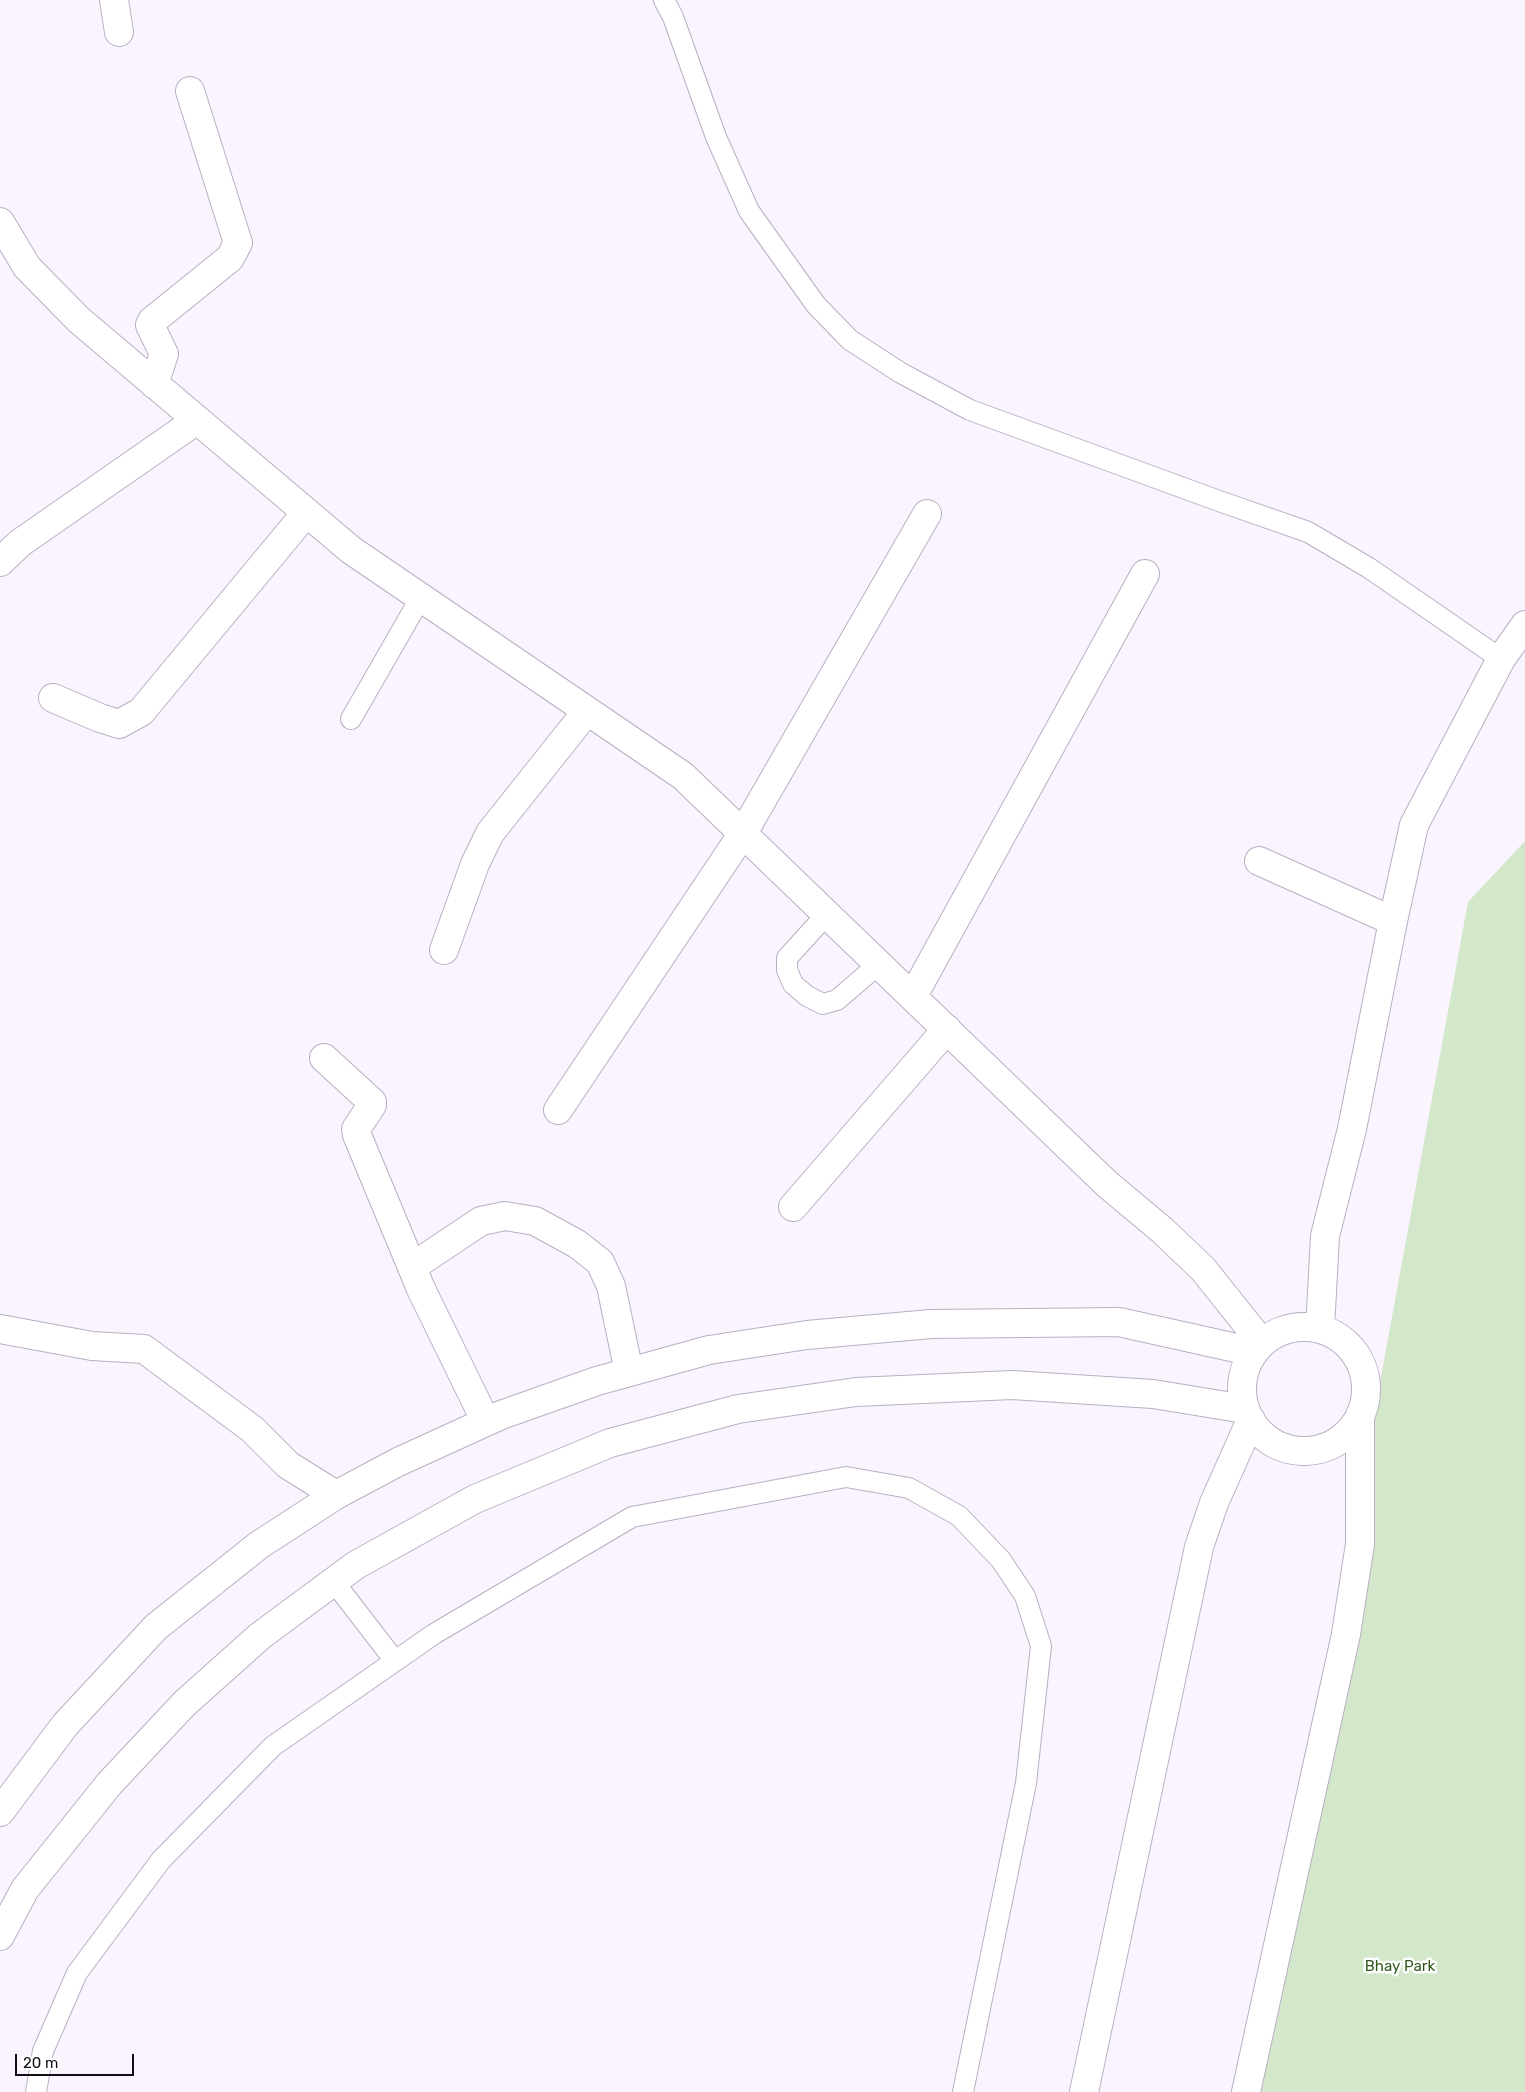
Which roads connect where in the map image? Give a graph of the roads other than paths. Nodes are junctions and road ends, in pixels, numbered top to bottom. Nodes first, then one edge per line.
1 (114, 0) edge
2 (664, 0) edge
3 (119, 32) dead end
4 (190, 91) dead end
5 (0, 222) edge
6 (154, 384) junction
7 (197, 420) junction
8 (306, 513) junction
9 (927, 514) dead end
10 (0, 562) edge
11 (1145, 574) dead end
12 (421, 598) junction
13 (1525, 625) edge
14 (1501, 659) junction
15 (53, 698) dead end
16 (587, 711) junction
17 (351, 719) dead end
18 (743, 833) junction
19 (1259, 861) dead end
20 (827, 914) junction
21 (1392, 920) junction
22 (444, 950) dead end
23 (879, 964) junction
24 (913, 996) junction
25 (947, 1029) junction
26 (324, 1058) dead end
27 (558, 1110) dead end
28 (793, 1207) dead end
29 (412, 1267) junction
30 (0, 1329) edge
31 (1320, 1329) junction
32 (1258, 1347) junction
33 (629, 1372) junction
34 (1248, 1415) junction
35 (1360, 1415) junction
36 (486, 1422) junction
37 (336, 1495) junction
38 (334, 1582) junction
39 (395, 1661) junction
40 (0, 1812) edge
41 (0, 1936) edge
42 (36, 2092) edge
43 (963, 2092) edge
44 (1084, 2092) edge
45 (1246, 2092) edge

1 - 3 street
2 - 14 lane
4 - 6 street
5 - 6 street
6 - 7 street
7 - 8 street
7 - 10 street
8 - 12 street
8 - 15 street
9 - 18 street
11 - 24 street
12 - 16 street
12 - 17 lane
13 - 14 street
14 - 21 street
16 - 18 street
16 - 22 street
18 - 20 street
18 - 27 street
19 - 21 street
20 - 23 street
20 - 23 lane
21 - 31 street
23 - 24 street
24 - 25 street
25 - 28 street
25 - 32 street
26 - 29 street
29 - 33 street
29 - 36 street
30 - 37 street
31 - 32 street
31 - 35 street
32 - 33 street
32 - 34 street
33 - 36 street
34 - 35 street
34 - 38 street
34 - 44 street
35 - 45 street
36 - 37 street
37 - 40 street
38 - 39 lane
38 - 41 street
39 - 42 lane
39 - 43 lane

